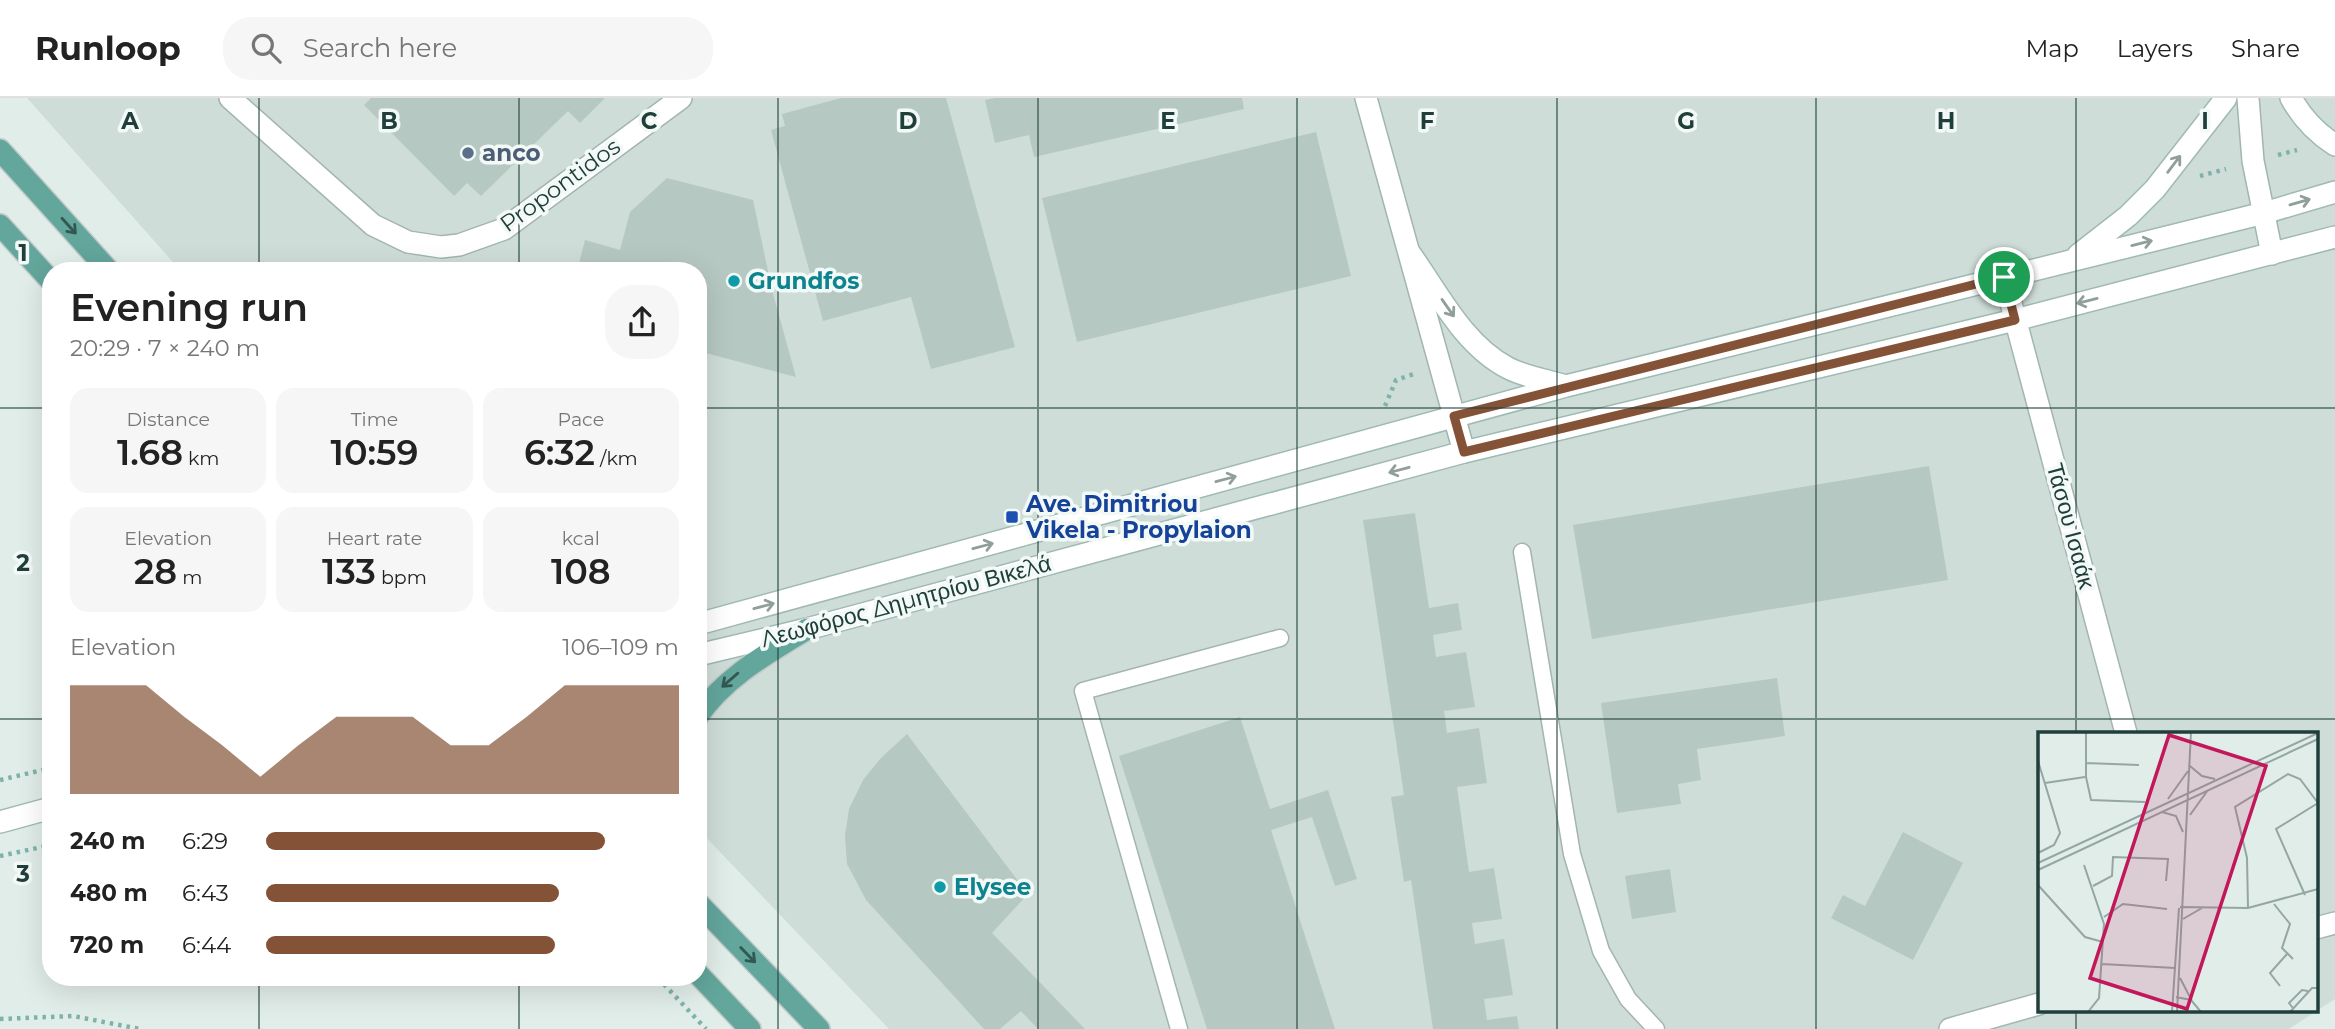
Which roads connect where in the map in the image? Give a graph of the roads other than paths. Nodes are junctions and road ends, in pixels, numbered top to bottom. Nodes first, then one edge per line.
1 (230, 98) edge
2 (681, 98) edge
3 (1366, 98) edge
4 (2226, 98) edge
5 (2248, 98) edge
6 (2291, 98) edge
7 (2335, 145) edge
8 (0, 150) edge
9 (2335, 192) edge
10 (2264, 213) junction
11 (0, 225) edge
12 (2335, 237) edge
13 (1409, 252) junction
14 (2272, 254) junction
15 (2071, 261) junction
16 (101, 262) edge
17 (42, 271) edge
18 (2004, 277) junction
19 (2015, 320) junction
20 (1566, 386) junction
21 (1454, 416) junction
22 (1464, 452) junction
23 (1522, 552) dead end
24 (707, 622) edge
25 (807, 629) junction
26 (1280, 638) dead end
27 (707, 653) edge
28 (707, 703) edge
29 (2126, 732) edge
30 (42, 810) edge
31 (0, 822) edge
32 (707, 910) edge
33 (2335, 923) edge
34 (2318, 927) edge
35 (707, 984) edge
36 (2038, 1004) edge
37 (1991, 1023) edge
38 (750, 1029) edge
39 (819, 1029) edge
40 (1180, 1029) edge
41 (1656, 1029) edge
42 (1950, 1029) edge

1 - 2 main road, Propontidos
3 - 13 main road
15 -> 4 main road
5 - 10 main road
6 - 7 main road
8 -> 16 main road
10 -> 9 main road, Λεωφόρος Δημητρίου Βικελά
10 - 14 main road
15 -> 10 main road, Λεωφόρος Δημητρίου Βικελά
11 - 17 main road
12 - 14 main road, Λεωφόρος Δημητρίου Βικελά
13 -> 20 main road
13 - 21 main road
14 -> 19 main road, Λεωφόρος Δημητρίου Βικελά
15 - 18 main road, Λεωφόρος Δημητρίου Βικελά
18 - 19 main road, Τάσου Ισαάκ
18 - 20 main road, Λεωφόρος Δημητρίου Βικελά
19 - 22 main road, Λεωφόρος Δημητρίου Βικελά
19 - 29 main road, Τάσου Ισαάκ
20 - 21 main road, Λεωφόρος Δημητρίου Βικελά
21 - 22 main road
24 -> 21 main road, Λεωφόρος Δημητρίου Βικελά
22 -> 25 main road, Λεωφόρος Δημητρίου Βικελά
23 - 41 lane
25 - 27 main road, Λεωφόρος Δημητρίου Βικελά
25 -> 28 main road
26 - 40 lane
30 - 31 main road
32 -> 39 main road
33 - 34 main road
35 - 38 main road
36 - 37 main road
37 - 42 main road

